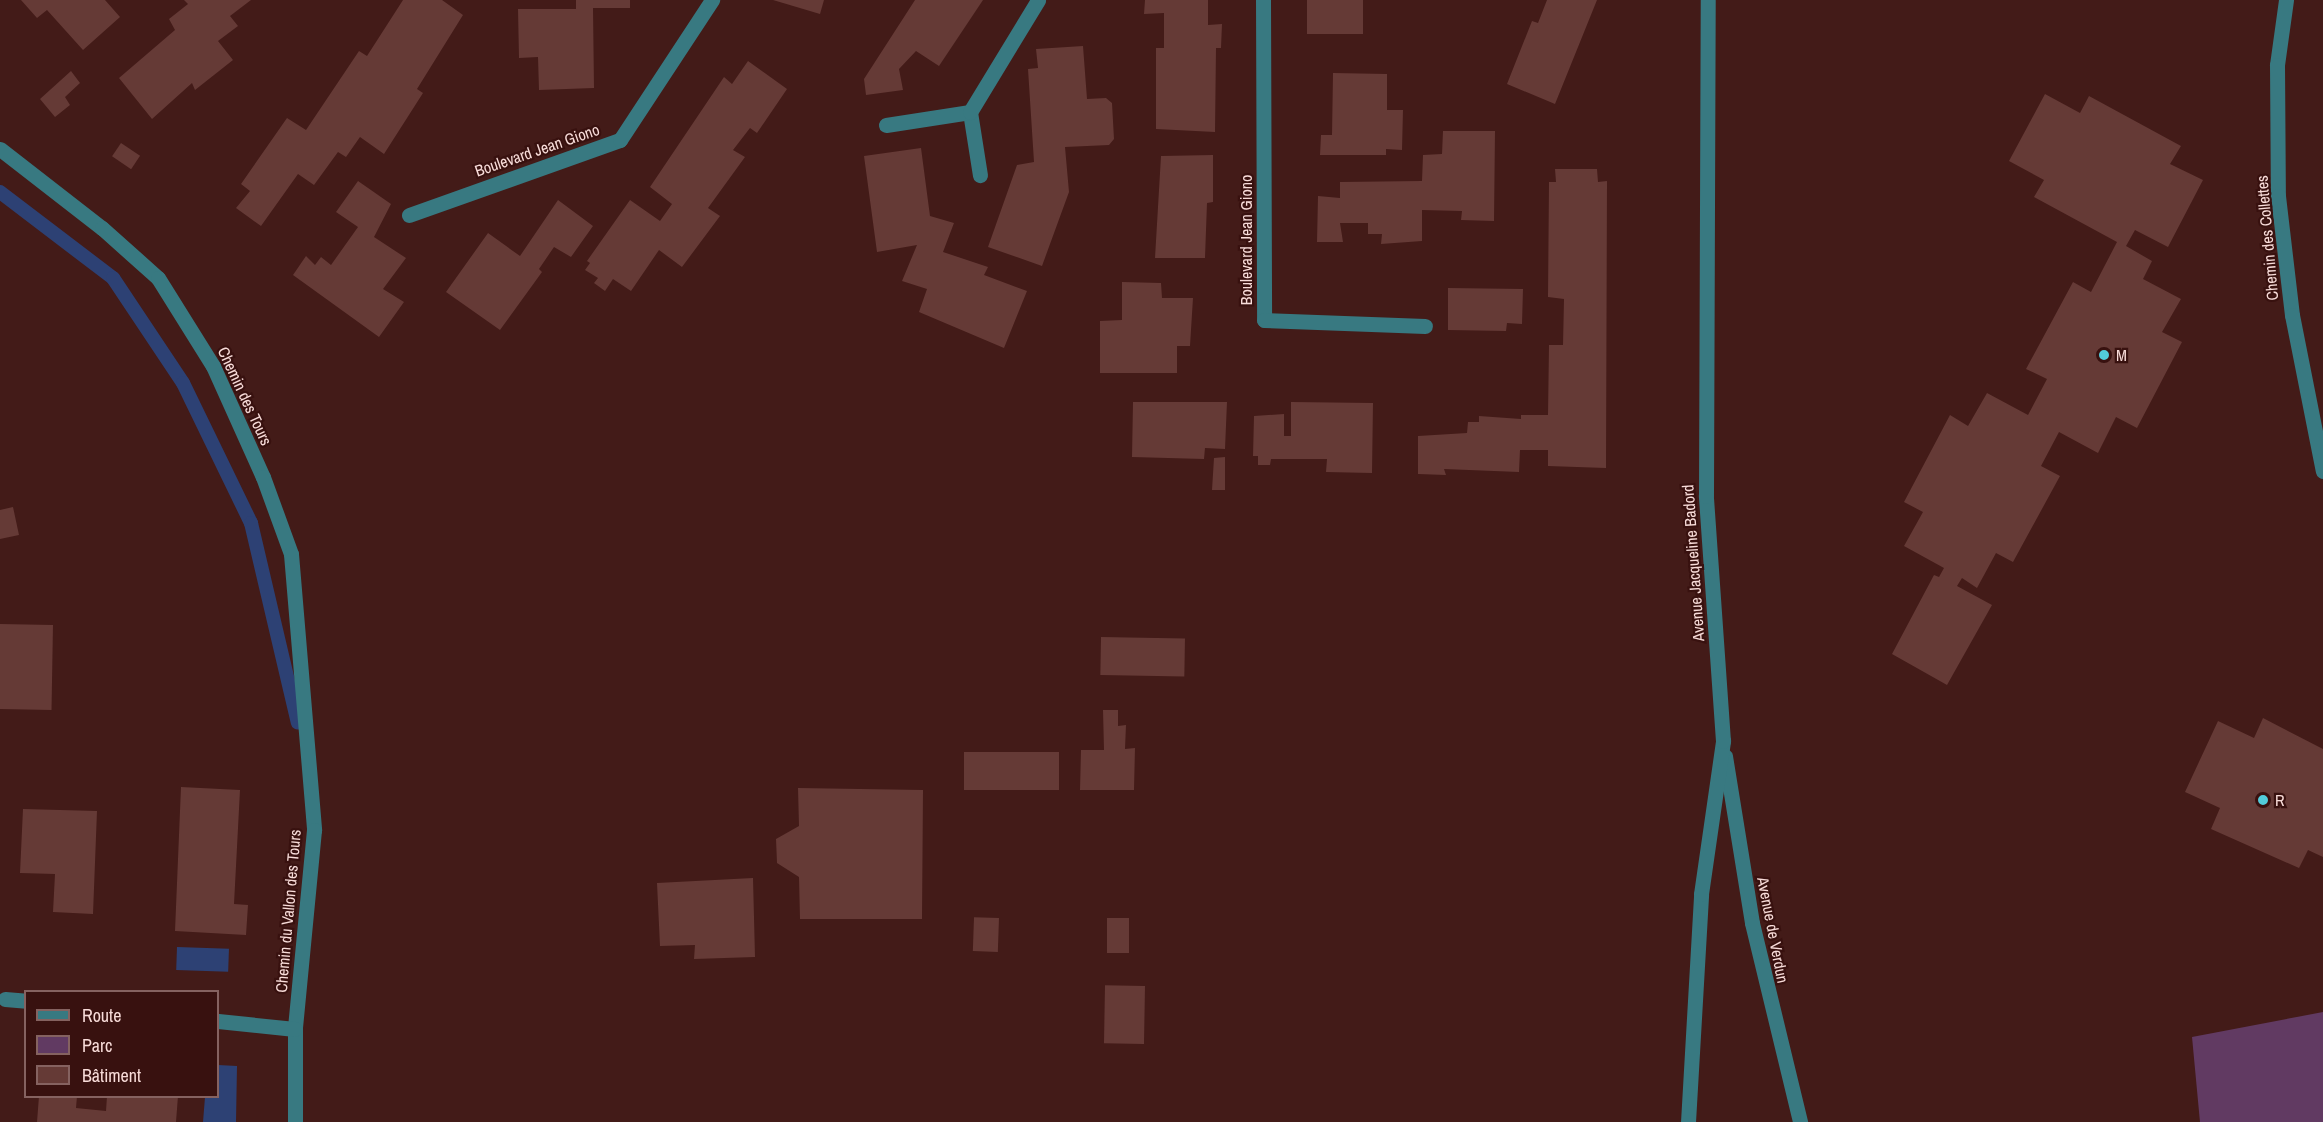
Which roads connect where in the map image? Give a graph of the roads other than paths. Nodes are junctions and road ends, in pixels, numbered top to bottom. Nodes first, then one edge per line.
1 (712, 0) edge
2 (1038, 0) edge
3 (1263, 0) edge
4 (1708, 0) edge
5 (2286, 0) edge
6 (970, 112) junction
7 (886, 126) dead end
8 (0, 149) edge
9 (980, 175) dead end
10 (409, 215) dead end
11 (1425, 326) dead end
12 (2323, 471) edge
13 (305, 702) joint
14 (1723, 741) junction
15 (5, 999) dead end
16 (24, 1001) edge
17 (219, 1021) edge
18 (295, 1029) junction
19 (295, 1122) edge
20 (1688, 1122) edge
21 (1800, 1122) edge

1 - 10 street, Boulevard Jean Giono
2 - 6 street
3 - 11 street, Boulevard Jean Giono
4 - 14 street, Avenue Jacqueline Badord
5 - 12 street, Chemin des Collettes
6 - 7 street
6 - 9 street
8 - 13 street, Chemin des Tours
13 - 18 street, Chemin du Vallon des Tours
14 - 20 street, Avenue Jacqueline Badord
14 - 21 street, Avenue de Verdun
15 - 16 street
17 - 18 street
18 - 19 street, Chemin du Vallon des Tours

